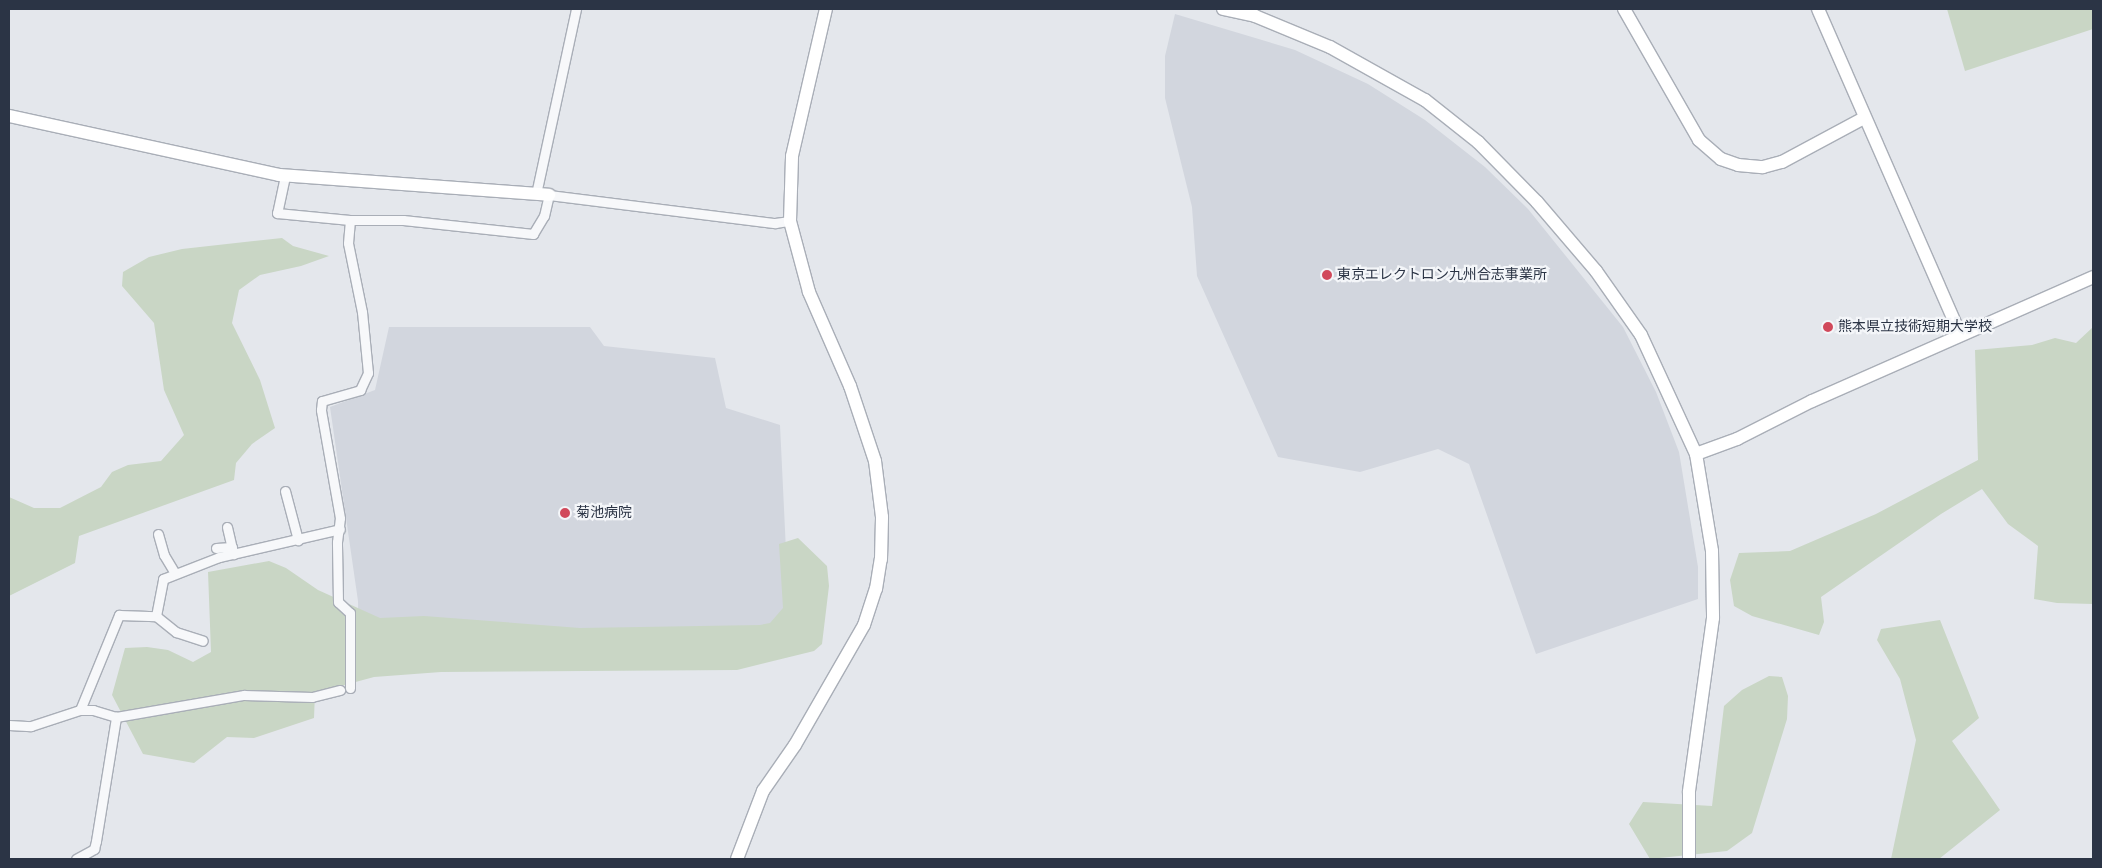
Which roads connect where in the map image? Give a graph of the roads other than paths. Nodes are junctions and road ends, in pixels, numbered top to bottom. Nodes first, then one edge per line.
1 (576, 9) edge
2 (826, 9) edge
3 (1223, 9) edge
4 (1624, 9) edge
5 (1818, 9) edge
6 (1256, 12) edge
7 (9, 116) edge
8 (1864, 118) junction
9 (285, 176) junction
10 (536, 194) junction
11 (550, 195) junction
12 (350, 220) junction
13 (790, 221) junction
14 (2093, 277) edge
15 (1960, 334) junction
16 (1696, 454) junction
17 (285, 491) dead end
18 (227, 527) dead end
19 (340, 529) junction
20 (158, 534) dead end
21 (298, 540) junction
22 (216, 548) dead end
23 (233, 551) junction
24 (175, 574) junction
25 (156, 616) junction
26 (203, 641) dead end
27 (350, 688) dead end
28 (340, 690) dead end
29 (80, 710) junction
30 (116, 717) junction
31 (9, 725) edge
32 (76, 859) edge
33 (737, 859) edge
34 (1689, 859) edge

1 - 10 street
2 - 13 street
3 - 6 street
4 - 8 street
5 - 8 street
6 - 16 street
7 - 9 street
8 - 15 street
9 - 10 street
9 - 12 street
10 - 11 street
11 - 12 street
11 - 13 street
12 - 19 street
13 - 33 street
14 - 15 street
15 - 16 street
16 - 34 street
17 - 21 street
18 - 23 street
19 - 21 street
19 - 27 street
20 - 24 street
21 - 23 street
22 - 23 street
23 - 24 street
24 - 25 street
25 - 26 street
25 - 29 street
28 - 30 street
29 - 30 street
29 - 31 street
30 - 32 street

